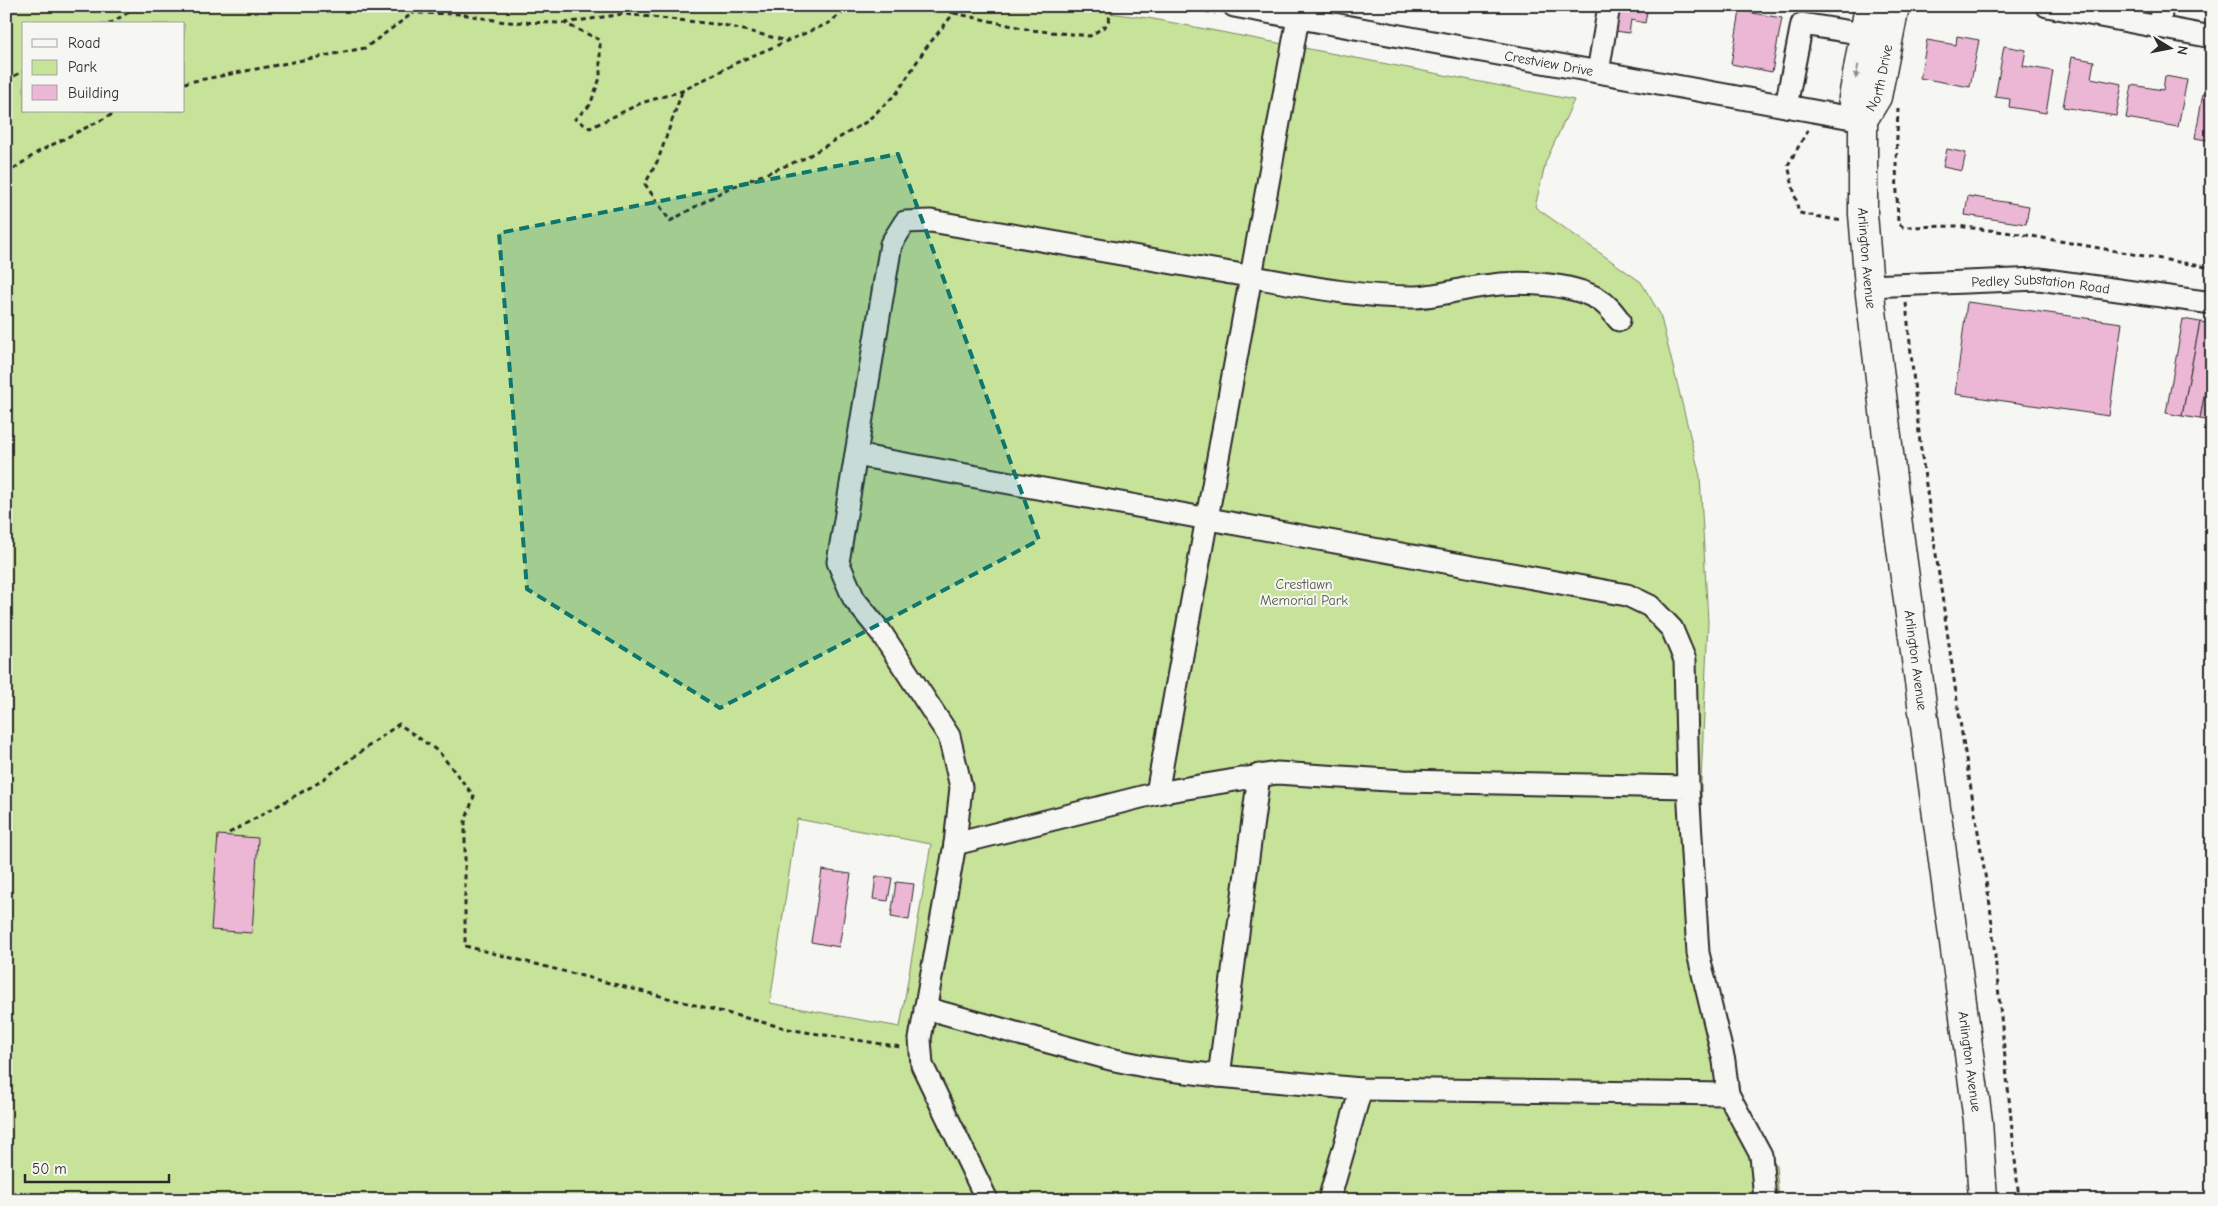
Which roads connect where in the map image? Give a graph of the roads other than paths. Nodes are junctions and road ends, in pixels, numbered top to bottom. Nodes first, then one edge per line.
1 (1609, 6) edge
2 (1868, 6) edge
3 (1895, 6) edge
4 (2047, 6) edge
5 (2162, 6) edge
6 (1225, 9) edge
7 (1803, 15) edge
8 (1298, 18) junction
9 (2158, 27) junction
10 (1864, 34) junction
11 (2212, 37) edge
12 (1598, 72) junction
13 (1786, 106) junction
14 (1863, 120) junction
15 (1251, 276) junction
16 (1869, 286) junction
17 (2212, 303) edge
18 (1619, 320) dead end
19 (856, 455) junction
20 (1207, 517) junction
21 (1259, 775) junction
22 (1688, 787) junction
23 (1157, 793) junction
24 (955, 844) junction
25 (925, 1008) junction
26 (1219, 1076) junction
27 (1361, 1089) junction
28 (1728, 1094) junction
29 (987, 1200) edge
30 (1330, 1200) edge
31 (1765, 1200) edge
32 (1983, 1200) edge

1 - 12 street
2 - 10 main road, North Drive
3 - 14 main road, North Drive
4 - 9 street
5 - 9 street
6 - 8 street, Crestview Drive
7 - 10 street
7 - 13 street
8 - 12 street, Crestview Drive
8 - 15 street
9 - 11 street
10 -> 14 main road, North Drive
12 - 13 street, Crestview Drive
13 - 14 street, Crestview Drive
14 - 16 main road, Arlington Avenue
15 - 18 street
15 - 19 street
15 - 20 street
16 - 17 street, Pedley Substation Road
16 - 32 main road, Arlington Avenue
19 - 20 street
19 - 24 street
20 - 22 street
20 - 23 street
21 - 22 street
21 - 23 street
21 - 26 street
22 - 28 street
23 - 24 street
24 - 25 street
25 - 26 street
25 - 29 street
26 - 27 street
27 - 28 street
27 - 30 street
28 - 31 street

